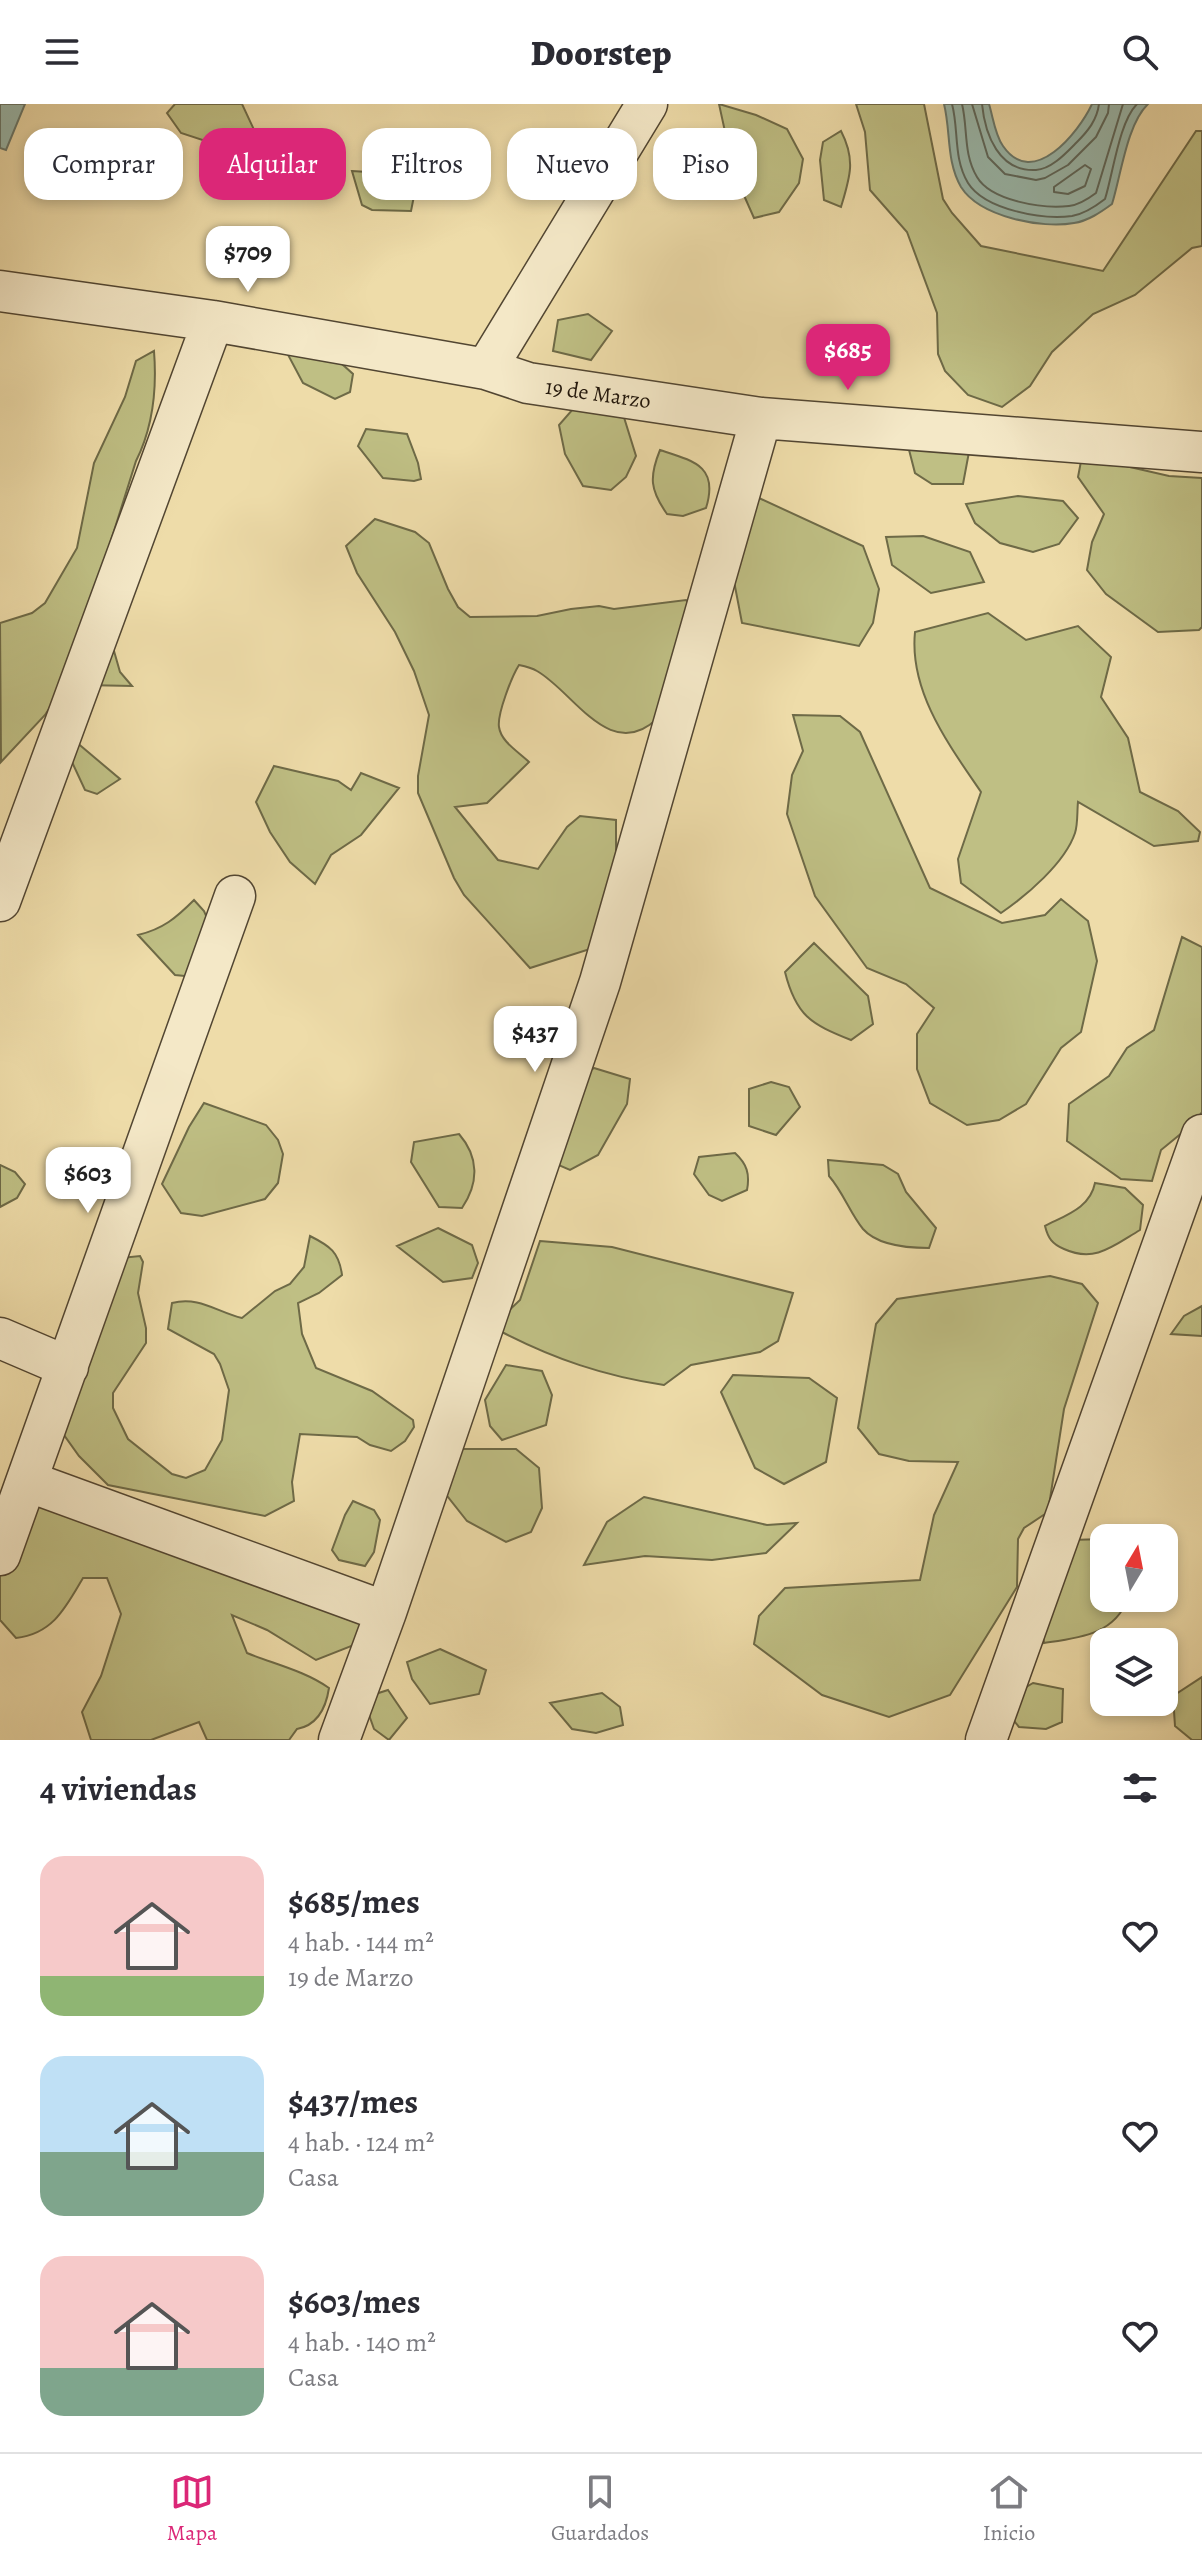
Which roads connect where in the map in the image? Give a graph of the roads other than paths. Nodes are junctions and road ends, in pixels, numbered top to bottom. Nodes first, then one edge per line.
1 (647, 104) edge
2 (0, 291) edge
3 (213, 321) junction
4 (486, 369) junction
5 (761, 418) junction
6 (1202, 452) edge
7 (235, 896) dead end
8 (0, 901) edge
9 (1202, 1135) edge
10 (0, 1338) edge
11 (68, 1367) junction
12 (27, 1481) junction
13 (0, 1555) edge
14 (386, 1612) junction
15 (339, 1740) edge
16 (986, 1740) edge

1 - 4 street
2 - 3 street, 19 de Marzo
3 - 4 street, 19 de Marzo
3 - 8 street
4 - 5 street, 19 de Marzo
5 - 6 street, 19 de Marzo
5 - 14 street
7 - 11 street
9 - 16 street
10 - 11 street
11 - 12 street
12 - 13 street
12 - 14 street
14 - 15 street

